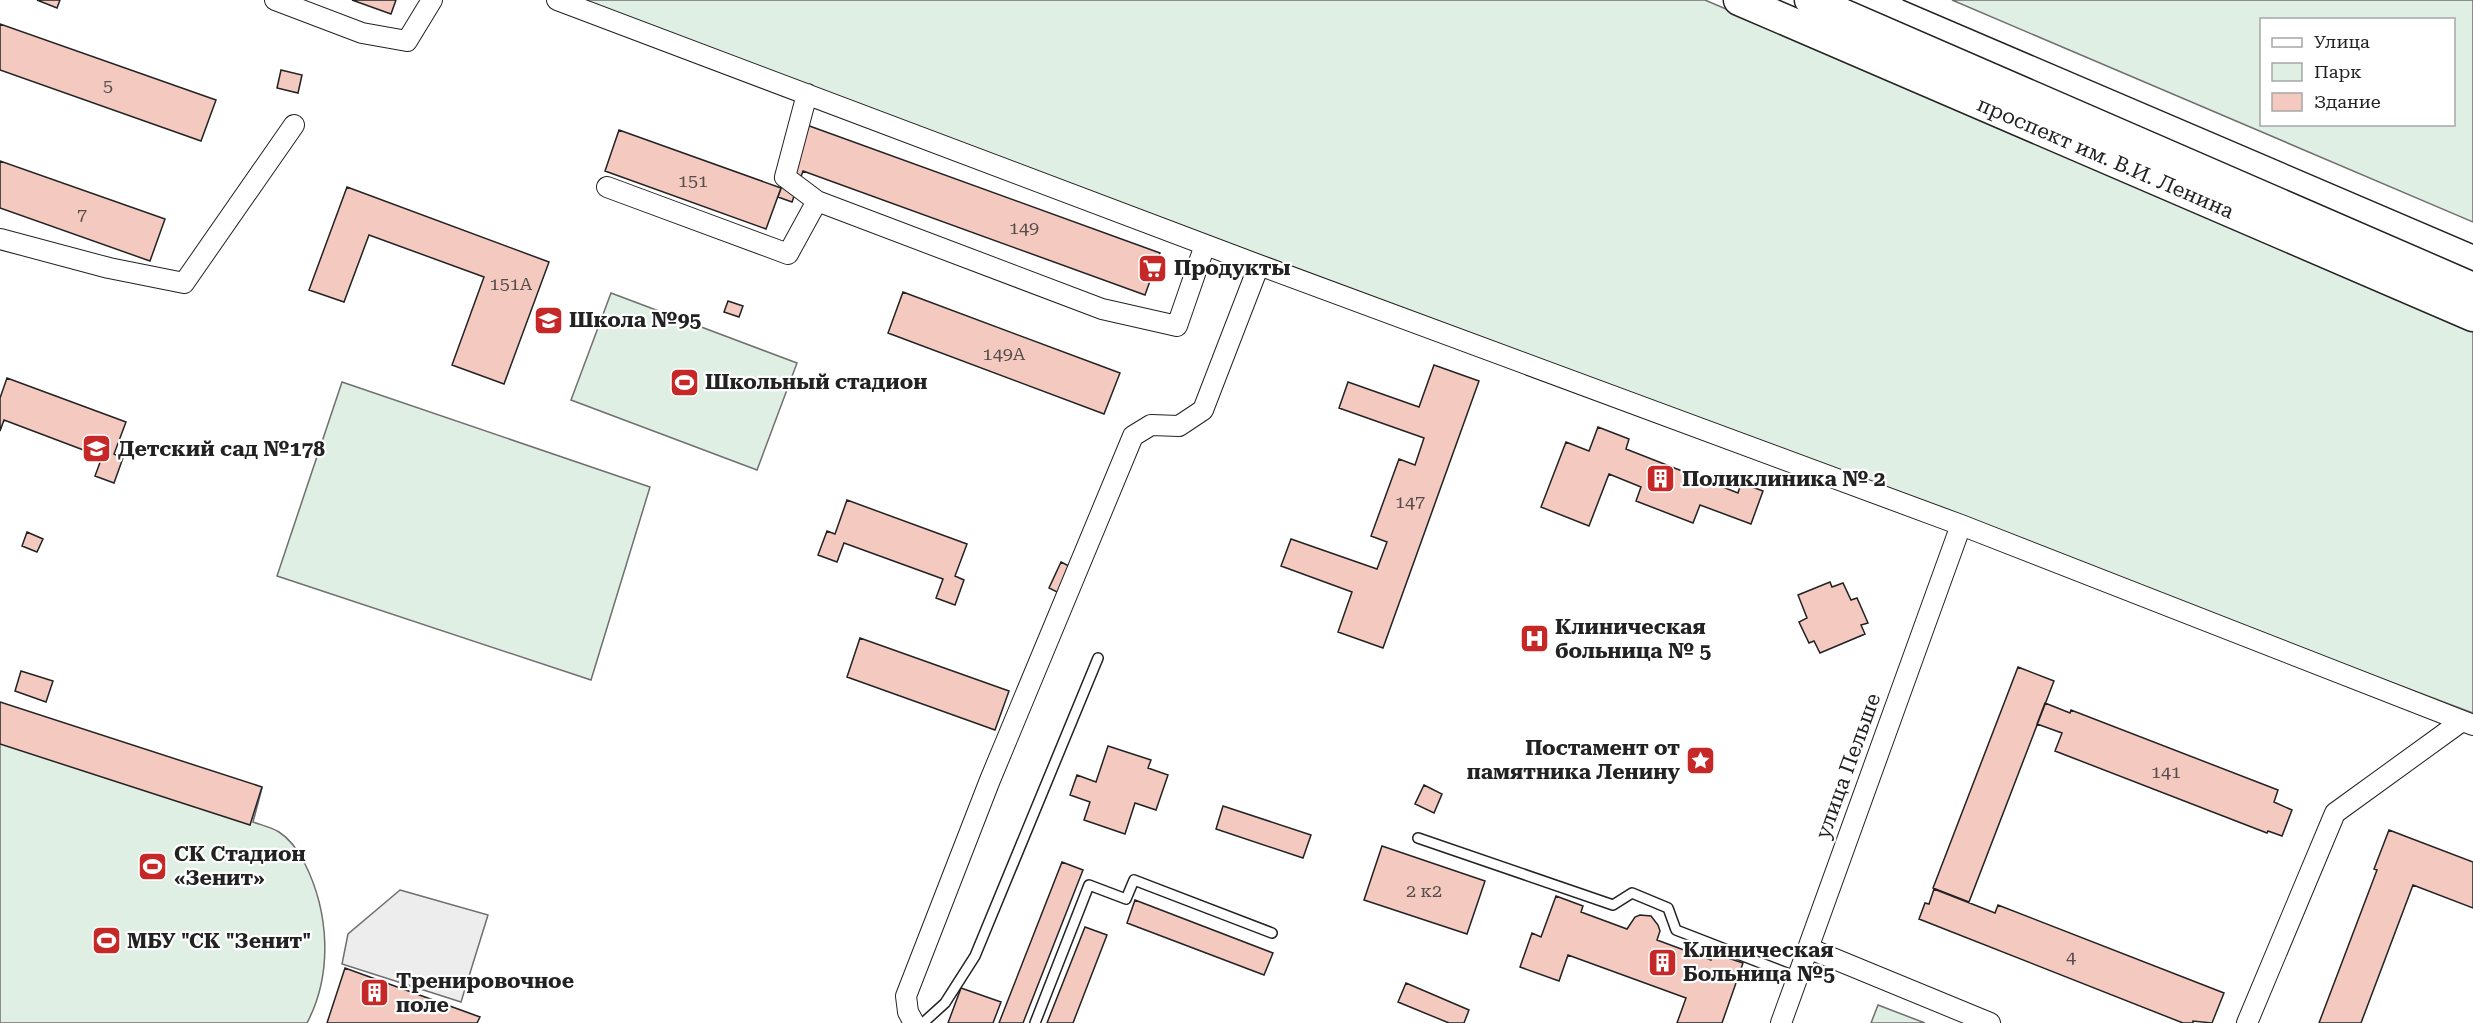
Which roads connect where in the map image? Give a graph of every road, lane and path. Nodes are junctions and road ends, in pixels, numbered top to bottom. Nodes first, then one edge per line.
1 (275, 0) edge
2 (432, 0) edge
3 (557, 0) edge
4 (1739, 0) edge
5 (1810, 0) edge
6 (807, 94) junction
7 (294, 124) dead end
8 (607, 187) dead end
9 (817, 201) junction
10 (0, 239) edge
11 (1205, 245) junction
12 (1259, 265) junction
13 (2473, 288) edge
14 (2473, 316) edge
15 (1961, 525) junction
16 (1098, 658) dead end
17 (2468, 723) edge
18 (1418, 838) dead end
19 (1272, 933) dead end
20 (1808, 948) junction
21 (1797, 977) junction
22 (914, 1023) edge
23 (922, 1023) edge
24 (1035, 1023) edge
25 (1781, 1023) edge
26 (1990, 1023) edge
27 (2247, 1023) edge

1 - 2 street
3 - 6 street
4 - 14 main road, проспект им. В.И. Ленина
5 - 13 main road, проспект им. В.И. Ленина
6 - 9 street
6 - 11 street
7 - 10 street
8 - 9 street
9 - 11 street
11 - 12 street
12 - 15 street
12 - 22 street
15 - 17 street
15 - 20 street, улица Пельше
16 - 23 lane
17 - 27 street
18 - 21 lane
19 - 24 lane
20 - 21 street, улица Пельше
20 - 26 street
21 - 25 street, улица Пельше

